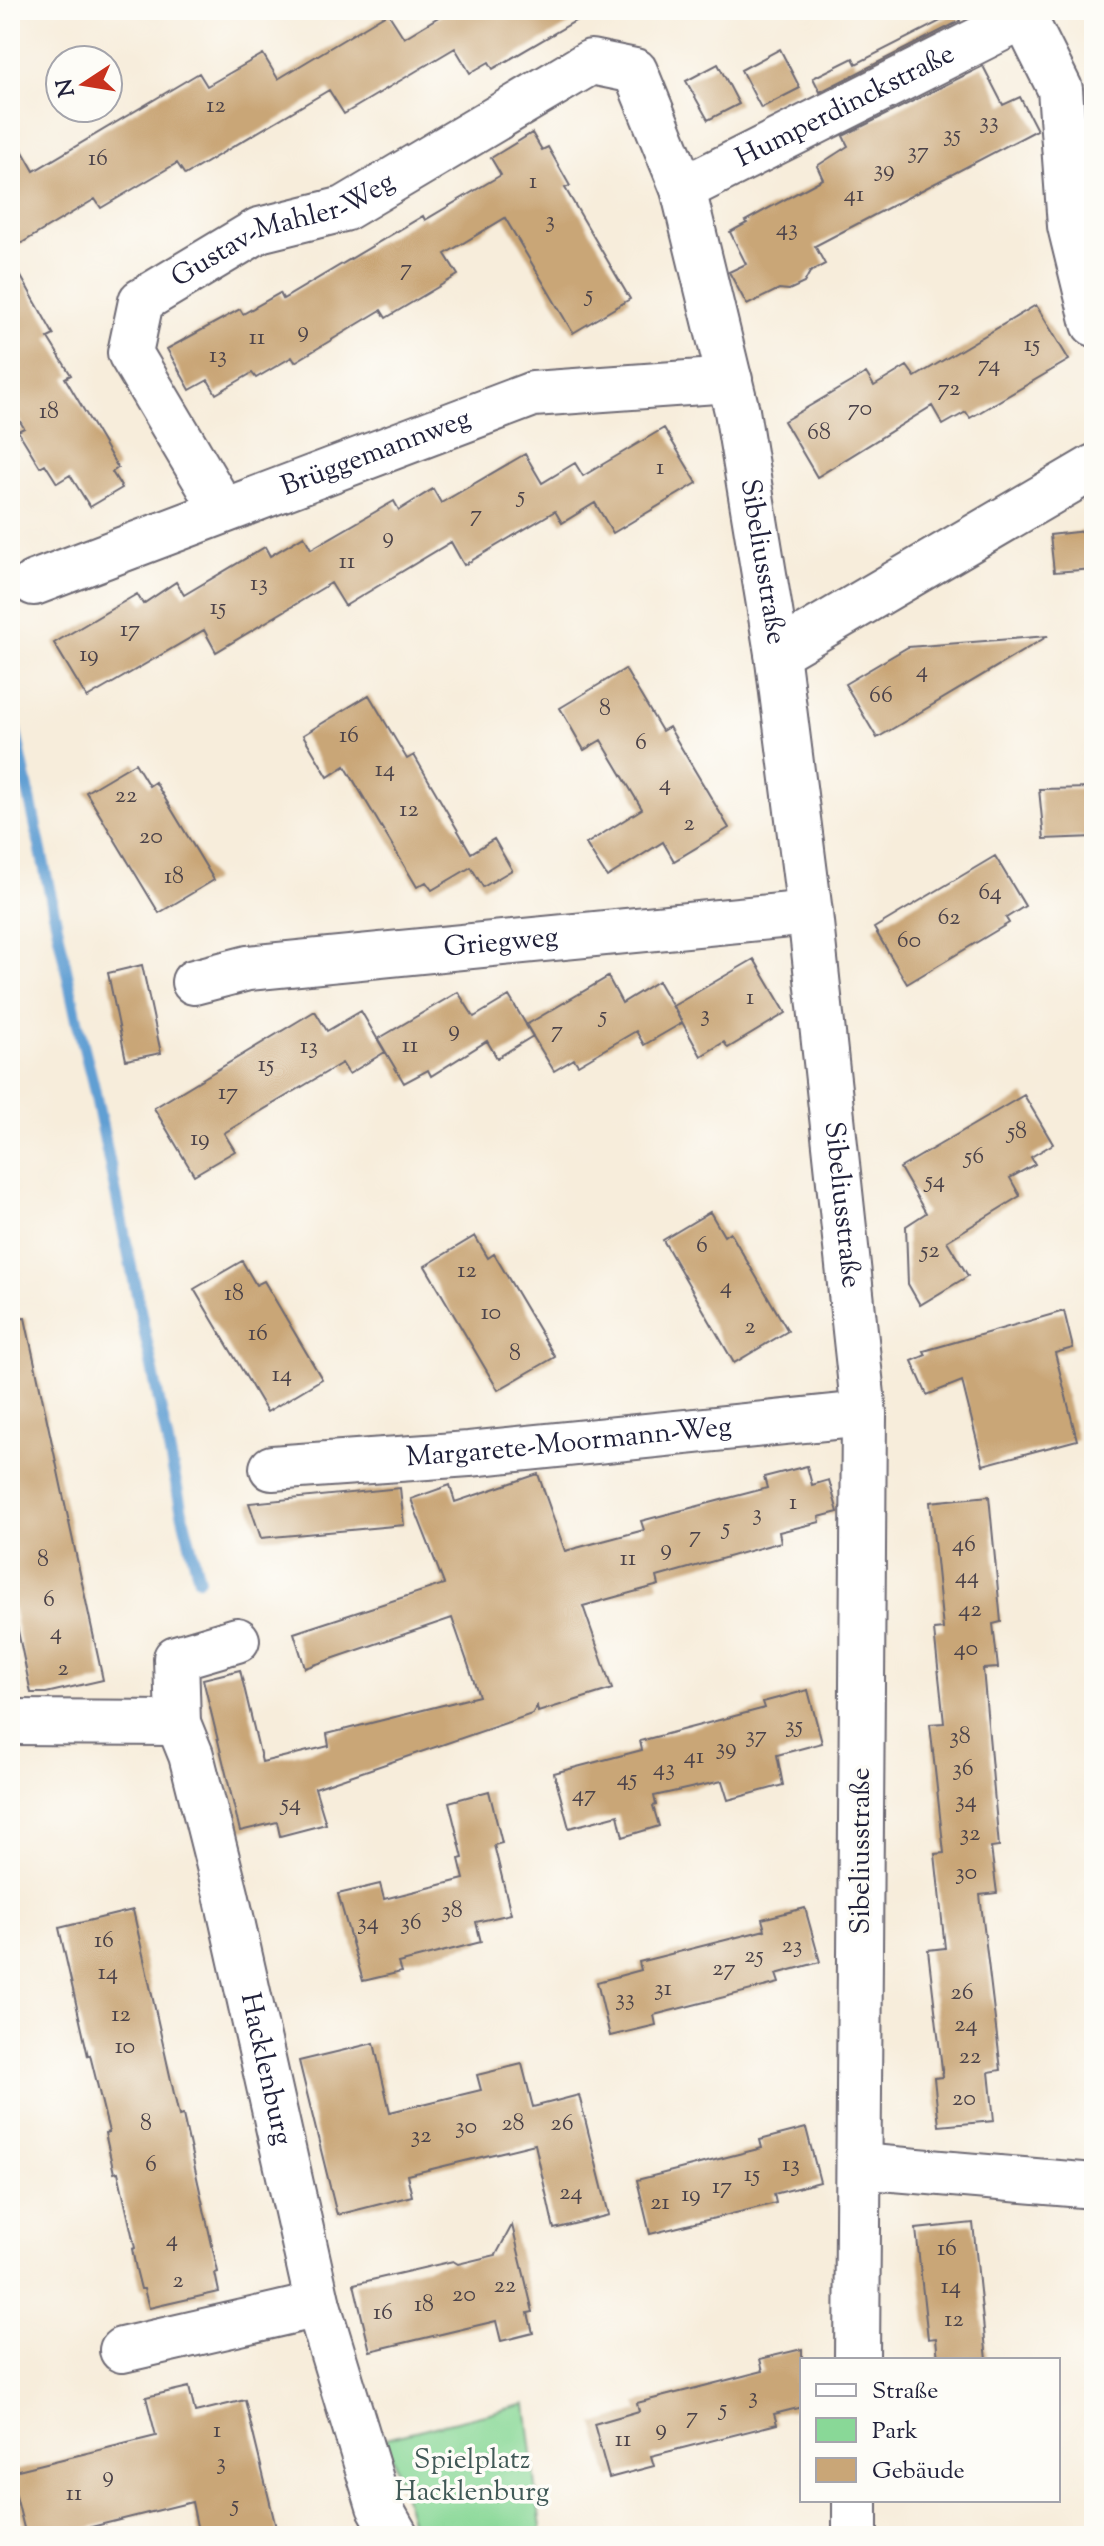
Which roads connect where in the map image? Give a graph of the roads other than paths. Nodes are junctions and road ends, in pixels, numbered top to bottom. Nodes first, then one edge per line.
1 (635, 71) joint
2 (683, 189) junction
3 (1094, 324) edge
4 (730, 380) junction
5 (1094, 467) edge
6 (223, 510) junction
7 (34, 583) dead end
8 (777, 653) junction
9 (810, 913) junction
10 (194, 982) dead end
11 (864, 1414) junction
12 (272, 1468) dead end
13 (237, 1640) dead end
14 (10, 1722) edge
15 (178, 1723) junction
16 (859, 2166) junction
17 (1094, 2186) edge
18 (318, 2305) junction
19 (122, 2350) dead end
20 (857, 2358) edge
21 (855, 2502) edge
22 (396, 2536) edge
23 (855, 2536) edge

1 - 2 street, Sibeliusstraße
1 - 6 street, Gustav-Mahler-Weg
2 - 3 street, Humperdinckstraße
2 - 4 street, Sibeliusstraße
4 - 6 street, Brüggemannweg
4 - 8 street, Sibeliusstraße
5 - 8 street
6 - 7 street, Brüggemannweg
8 - 9 street, Sibeliusstraße
9 - 10 street, Griegweg
9 - 11 street, Sibeliusstraße
11 - 12 street, Margarete-Moormann-Weg
11 - 16 street, Sibeliusstraße
13 - 15 street, Hacklenburg
14 - 15 street
15 - 18 street, Hacklenburg
16 - 17 street
16 - 20 street, Sibeliusstraße
18 - 19 street
18 - 22 street, Hacklenburg
21 - 23 street

